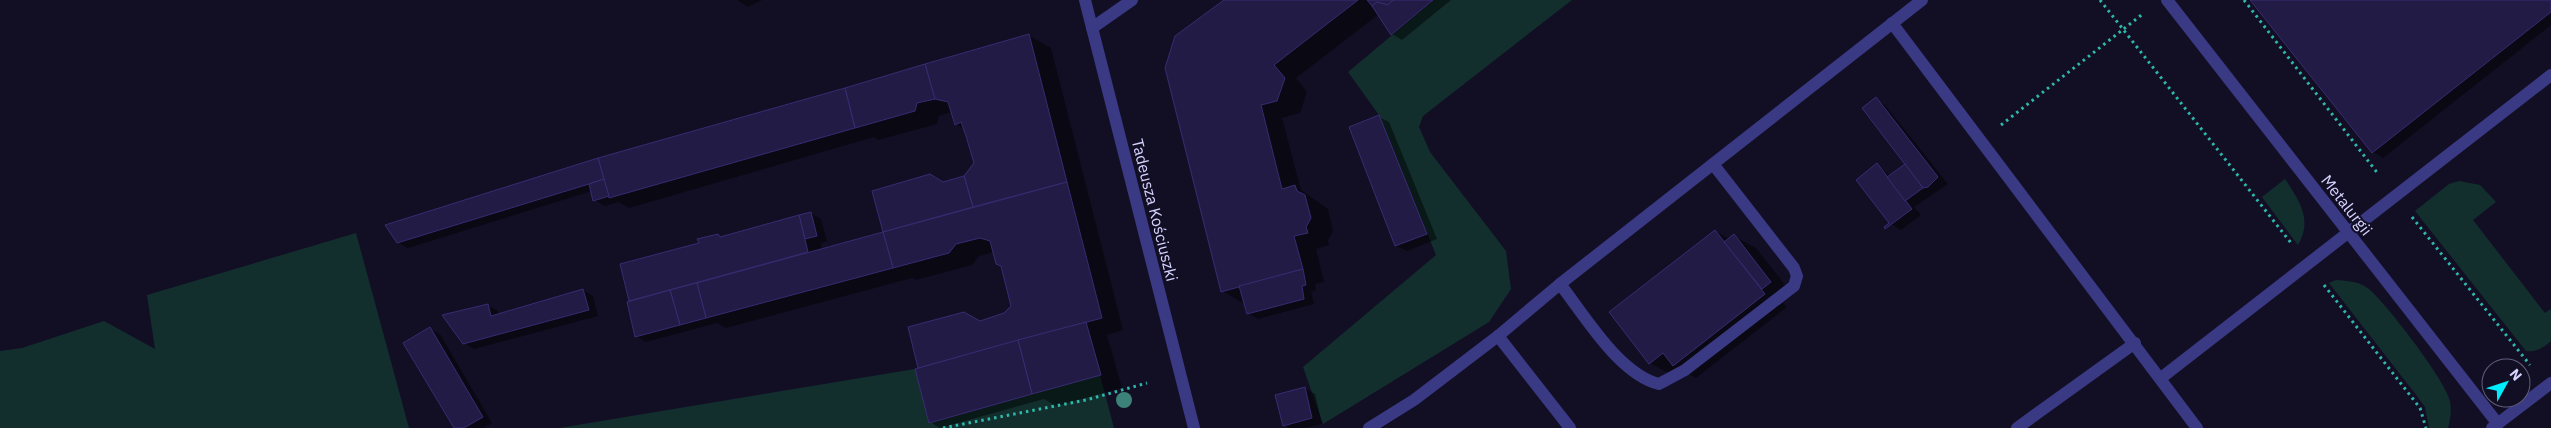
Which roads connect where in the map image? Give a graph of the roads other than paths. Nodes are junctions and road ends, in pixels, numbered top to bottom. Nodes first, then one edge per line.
1 (1085, 0) edge
2 (1132, 0) edge
3 (1922, 0) edge
4 (2167, 0) edge
5 (1892, 23) junction
6 (1092, 28) junction
7 (2551, 75) edge
8 (1713, 164) junction
9 (2349, 233) junction
10 (1560, 284) junction
11 (1498, 336) junction
12 (2135, 343) junction
13 (2161, 378) junction
14 (2551, 383) edge
15 (2495, 426) edge
16 (1194, 428) edge
17 (1369, 428) edge
18 (1570, 428) edge
19 (2018, 428) edge
20 (2197, 428) edge

1 - 6 street, Tadeusza Kościuszki
2 - 6 street
3 - 5 street
4 - 9 street, Metalurgii
5 - 8 street
5 - 12 street
6 - 16 street, Tadeusza Kościuszki
7 - 9 street
8 - 10 street
8 - 10 street
9 - 13 street
9 - 15 street, Metalurgii
10 - 11 street
11 - 17 street
11 - 18 street
12 - 13 street
12 - 19 street
13 - 20 street
14 - 15 street

